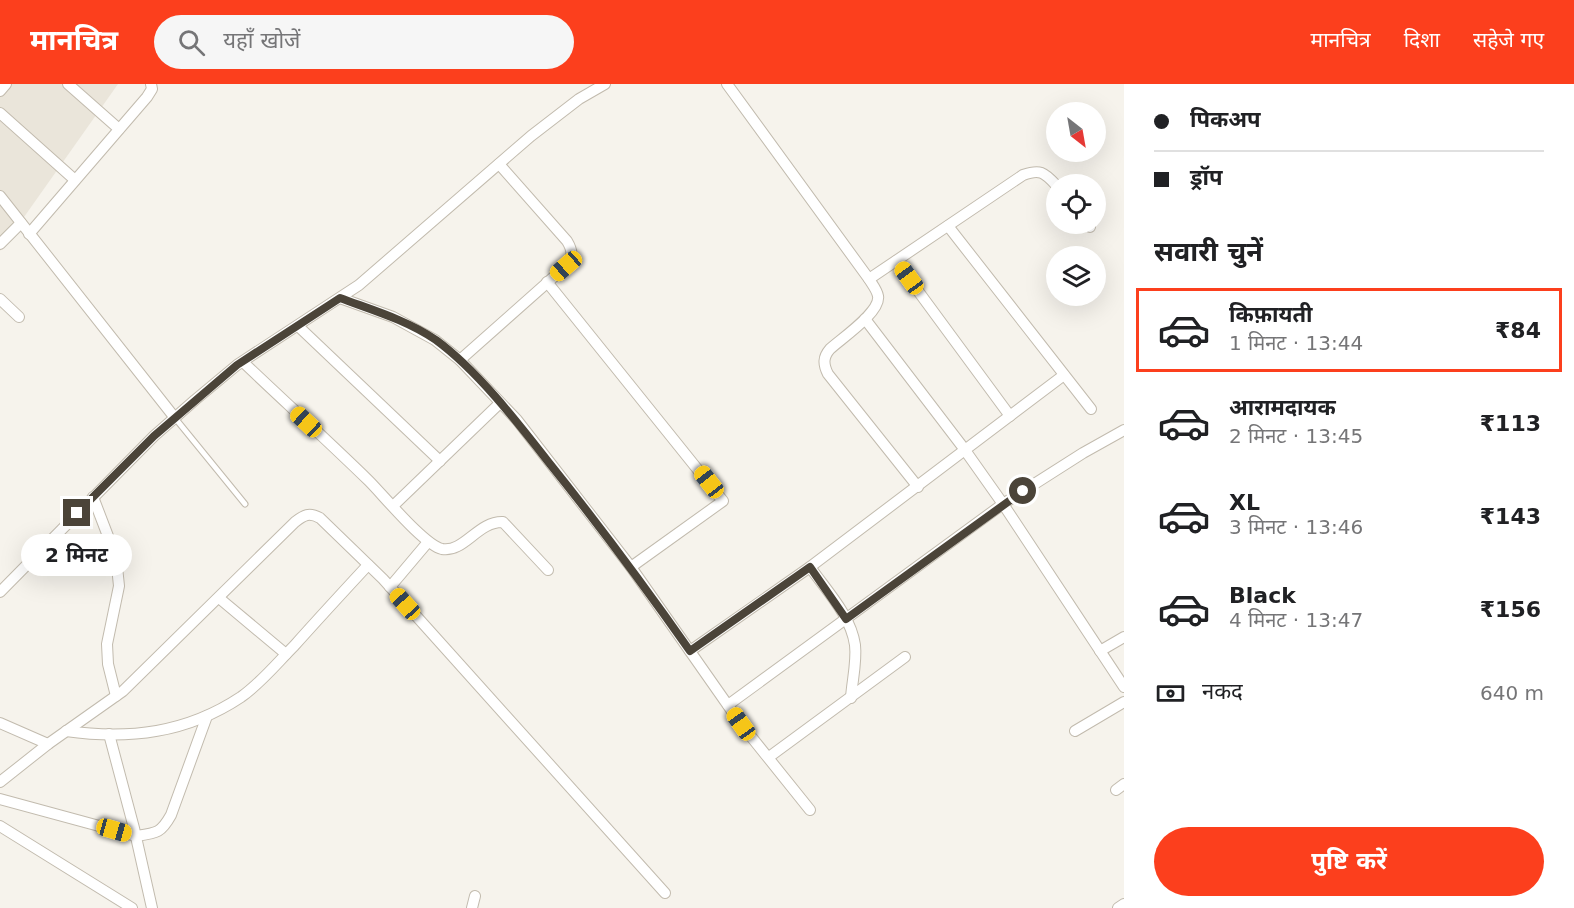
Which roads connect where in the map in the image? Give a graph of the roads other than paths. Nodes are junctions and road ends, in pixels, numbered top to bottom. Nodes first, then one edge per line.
1 (6, 84) edge
2 (68, 84) edge
3 (151, 84) edge
4 (604, 84) edge
5 (727, 84) edge
6 (0, 91) edge
7 (0, 113) edge
8 (119, 129) junction
9 (499, 164) junction
10 (1046, 175) edge
11 (75, 180) junction
12 (0, 196) edge
13 (21, 223) junction
14 (948, 225) junction
15 (29, 234) junction
16 (0, 244) edge
17 (896, 261) junction
18 (869, 279) junction
19 (547, 282) junction
20 (340, 298) junction
21 (0, 299) edge
22 (19, 317) dead end
23 (865, 319) junction
24 (298, 326) junction
25 (459, 360) junction
26 (243, 362) junction
27 (1064, 375) junction
28 (500, 403) junction
29 (1091, 409) dead end
30 (1010, 416) junction
31 (175, 418) junction
32 (1124, 430) edge
33 (965, 450) junction
34 (440, 461) junction
35 (918, 487) junction
36 (93, 497) junction
37 (245, 504) dead end
38 (1003, 504) junction
39 (393, 506) junction
40 (428, 542) junction
41 (368, 565) junction
42 (631, 567) junction
43 (810, 567) junction
44 (548, 570) dead end
45 (390, 587) junction
46 (0, 592) edge
47 (219, 598) junction
48 (846, 619) junction
49 (1124, 637) edge
50 (690, 651) junction
51 (1100, 651) junction
52 (286, 654) junction
53 (905, 657) dead end
54 (1124, 687) edge
55 (116, 696) junction
56 (851, 698) junction
57 (1124, 702) edge
58 (728, 705) junction
59 (207, 716) junction
60 (0, 723) edge
61 (66, 730) junction
62 (1075, 731) dead end
63 (109, 734) junction
64 (48, 744) junction
65 (769, 757) junction
66 (0, 782) edge
67 (0, 799) edge
68 (810, 810) dead end
69 (0, 826) edge
70 (136, 836) junction
71 (665, 893) dead end
72 (475, 896) dead end
73 (121, 904) edge
74 (1124, 904) edge
75 (132, 908) edge
76 (152, 908) edge
77 (472, 908) edge
78 (1118, 908) edge

1 - 6 street
2 - 8 street
3 - 8 street
4 - 9 street
5 - 18 street
7 - 11 street
8 - 11 street
9 - 19 street
9 - 20 street
10 - 14 street
11 - 15 street
12 - 13 street
13 - 15 street
13 - 16 street
14 - 17 street
14 - 27 street
15 - 31 street
17 - 18 street
17 - 30 street
18 - 23 street
19 - 25 street
19 - 42 street
20 - 24 street
20 - 25 street
21 - 22 street
23 - 33 street
23 - 35 street
24 - 26 street
24 - 34 street
25 - 28 street
26 - 31 street
26 - 39 street
27 - 29 street
27 - 30 street
28 - 34 street
28 - 42 street
30 - 33 street
31 - 36 street
31 - 37 lane
32 - 38 street
33 - 35 street
33 - 38 street
34 - 39 street
35 - 43 street
36 - 46 street
36 - 55 street
38 - 48 street
38 - 51 street
39 - 40 street
40 - 44 street
40 - 45 street
41 - 45 street
41 - 47 street
41 - 52 street
42 - 50 street
43 - 48 street
43 - 50 street
45 - 71 street
47 - 52 street
47 - 55 street
48 - 56 street
48 - 58 street
49 - 51 street
50 - 58 street
51 - 54 street
52 - 59 street
53 - 56 street
55 - 61 street
56 - 65 street
57 - 62 street
58 - 65 street
59 - 63 street
59 - 70 street
60 - 64 street
61 - 63 street
61 - 64 street
63 - 70 street
64 - 66 street
65 - 68 street
67 - 70 street
69 - 73 street
70 - 76 street
72 - 77 street
73 - 75 street
74 - 78 street

